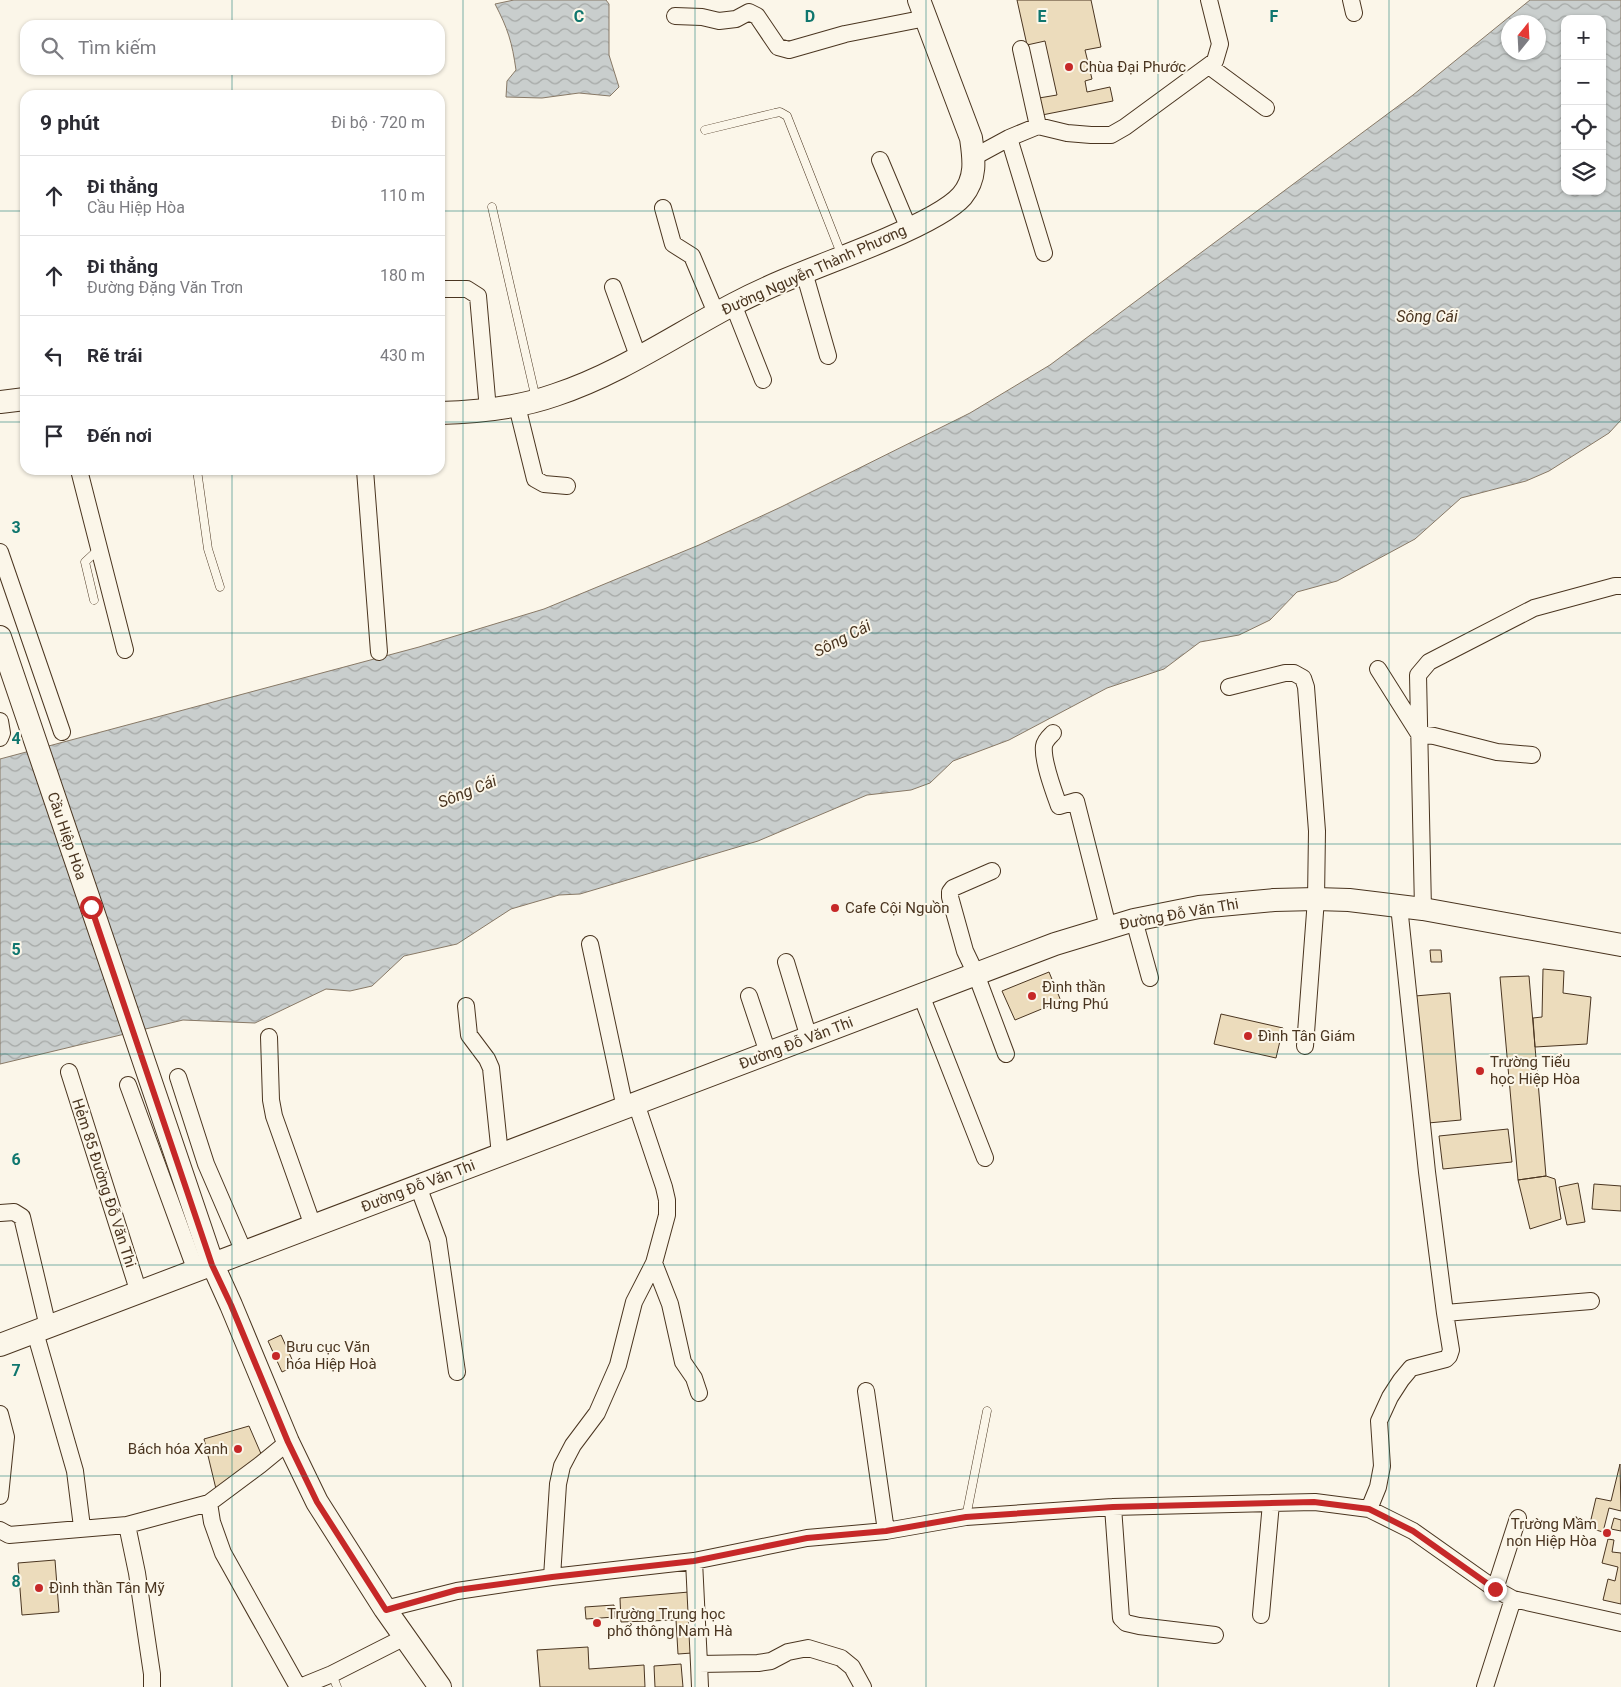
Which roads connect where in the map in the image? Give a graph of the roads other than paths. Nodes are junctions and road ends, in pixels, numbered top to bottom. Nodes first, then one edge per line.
1 (1209, 0) edge
2 (922, 9) edge
3 (675, 16) dead end
4 (1021, 49) dead end
5 (1209, 66) junction
6 (1266, 108) dead end
7 (1038, 126) junction
8 (705, 130) dead end
9 (1008, 138) junction
10 (974, 157) junction
11 (880, 160) dead end
12 (492, 207) dead end
13 (663, 208) dead end
14 (909, 229) junction
15 (1044, 253) dead end
16 (843, 257) junction
17 (804, 272) junction
18 (613, 287) dead end
19 (445, 289) edge
20 (725, 309) junction
21 (638, 356) junction
22 (828, 356) dead end
23 (763, 380) dead end
24 (20, 400) edge
25 (0, 402) edge
26 (527, 404) junction
27 (488, 410) junction
28 (445, 413) edge
29 (80, 475) edge
30 (197, 475) edge
31 (365, 475) edge
32 (567, 486) dead end
33 (99, 548) junction
34 (0, 552) edge
35 (1621, 586) edge
36 (220, 587) dead end
37 (94, 600) dead end
38 (0, 637) edge
39 (125, 650) dead end
40 (379, 652) dead end
41 (1378, 669) dead end
42 (1229, 687) dead end
43 (0, 721) edge
44 (62, 732) dead end
45 (1053, 733) dead end
46 (1419, 734) junction
47 (0, 738) edge
48 (1532, 755) dead end
49 (992, 871) dead end
50 (1316, 899) junction
51 (1399, 906) junction
52 (1423, 909) junction
53 (1134, 920) junction
54 (1108, 927) junction
55 (590, 944) dead end
56 (1621, 945) edge
57 (786, 962) dead end
58 (976, 974) junction
59 (1150, 978) dead end
60 (921, 995) junction
61 (749, 996) dead end
62 (466, 1006) dead end
63 (269, 1037) dead end
64 (809, 1038) junction
65 (1305, 1046) dead end
66 (768, 1053) junction
67 (1006, 1054) dead end
68 (69, 1072) dead end
69 (178, 1076) dead end
70 (128, 1085) dead end
71 (630, 1106) junction
72 (500, 1155) junction
73 (985, 1158) dead end
74 (418, 1186) junction
75 (0, 1213) edge
76 (313, 1226) junction
77 (244, 1252) junction
78 (654, 1263) junction
79 (204, 1268) junction
80 (139, 1293) junction
81 (1591, 1301) dead end
82 (1445, 1313) junction
83 (42, 1330) junction
84 (0, 1345) edge
85 (457, 1372) dead end
86 (866, 1391) dead end
87 (699, 1392) dead end
88 (987, 1411) dead end
89 (0, 1414) edge
90 (288, 1442) junction
91 (0, 1496) edge
92 (209, 1503) junction
93 (1271, 1503) junction
94 (1113, 1507) junction
95 (1369, 1509) junction
96 (966, 1517) junction
97 (1518, 1518) dead end
98 (127, 1525) junction
99 (82, 1527) junction
100 (0, 1530) edge
101 (886, 1531) junction
102 (694, 1561) junction
103 (552, 1577) junction
104 (1495, 1589) junction
105 (1513, 1599) junction
106 (386, 1610) junction
107 (1261, 1615) dead end
108 (1621, 1623) edge
109 (1215, 1635) dead end
110 (405, 1637) junction
111 (699, 1664) junction
112 (335, 1680) edge
113 (152, 1687) edge
114 (299, 1687) edge
115 (440, 1687) edge
116 (700, 1687) edge
117 (863, 1687) edge
118 (1485, 1687) edge

1 - 5 street
2 - 3 street
2 - 10 main road, Đường Nguyễn Thành Phương
4 - 7 street
5 - 6 street
5 - 7 street
7 - 9 street
8 - 16 lane
9 - 10 street
9 - 15 street
10 - 14 main road, Đường Nguyễn Thành Phương
11 - 14 street
12 - 26 lane
13 - 20 street
14 - 16 main road, Đường Nguyễn Thành Phương
16 - 17 main road, Đường Nguyễn Thành Phương
17 - 20 main road, Đường Nguyễn Thành Phương
17 - 22 street
18 - 21 street
19 - 27 street
20 - 21 main road, Đường Nguyễn Thành Phương
20 - 23 street
21 - 26 main road, Đường Nguyễn Thành Phương
24 - 25 main road
26 - 27 main road, Đường Nguyễn Thành Phương
26 - 32 street
27 - 28 main road, Đường Nguyễn Thành Phương
29 - 33 street
30 - 36 lane
31 - 40 street
33 - 37 lane
33 - 39 street
34 - 44 street
35 - 46 street
38 - 79 main road, Cầu Hiệp Hòa
41 - 46 street
42 - 50 street
43 - 47 street
45 - 54 street
46 - 48 street
46 - 52 street
49 - 58 street
50 - 51 main road, Đường Đỗ Văn Thi
50 - 53 main road, Đường Đỗ Văn Thi
50 - 65 street
51 - 52 main road, Đường Đỗ Văn Thi
51 - 82 street
52 - 56 main road, Đường Đỗ Văn Thi
53 - 54 main road, Đường Đỗ Văn Thi
53 - 59 street
54 - 58 main road, Đường Đỗ Văn Thi
55 - 71 street
57 - 64 street
58 - 60 main road, Đường Đỗ Văn Thi
58 - 67 street
60 - 64 main road, Đường Đỗ Văn Thi
60 - 73 street
61 - 66 street
62 - 72 street
63 - 76 street
64 - 66 main road, Đường Đỗ Văn Thi
66 - 71 main road, Đường Đỗ Văn Thi
68 - 80 street, Hẻm 85 Đường Đỗ Văn Thi
69 - 77 street
70 - 79 street
71 - 72 main road, Đường Đỗ Văn Thi
71 - 78 street
72 - 74 main road, Đường Đỗ Văn Thi
74 - 76 main road, Đường Đỗ Văn Thi
74 - 85 street
75 - 83 street
76 - 77 main road, Đường Đỗ Văn Thi
77 - 79 main road, Đường Đỗ Văn Thi
78 - 87 street
78 - 103 street
79 - 80 main road, Đường Đỗ Văn Thi
79 - 90 main road, Cầu Hiệp Hòa
80 - 83 main road, Đường Đỗ Văn Thi
81 - 82 street
82 - 95 street
83 - 84 main road, Đường Đỗ Văn Thi
83 - 99 street
86 - 101 street
88 - 96 lane
89 - 91 street
90 - 92 street
90 - 106 main road, Cầu Hiệp Hòa
92 - 98 street
92 - 114 street
93 - 94 street
93 - 95 street
93 - 107 street
94 - 96 street
94 - 109 street
95 - 104 street
96 - 101 street
97 - 104 street
98 - 99 street
98 - 113 street
99 - 100 street
101 - 102 street
102 - 103 street
102 - 111 street
103 - 106 street
104 - 105 street
105 - 108 street
105 - 118 street
106 - 110 main road, Cầu Hiệp Hòa
110 - 112 street
110 - 115 main road, Cầu Hiệp Hòa
111 - 116 street
111 - 117 street
112 - 114 street

